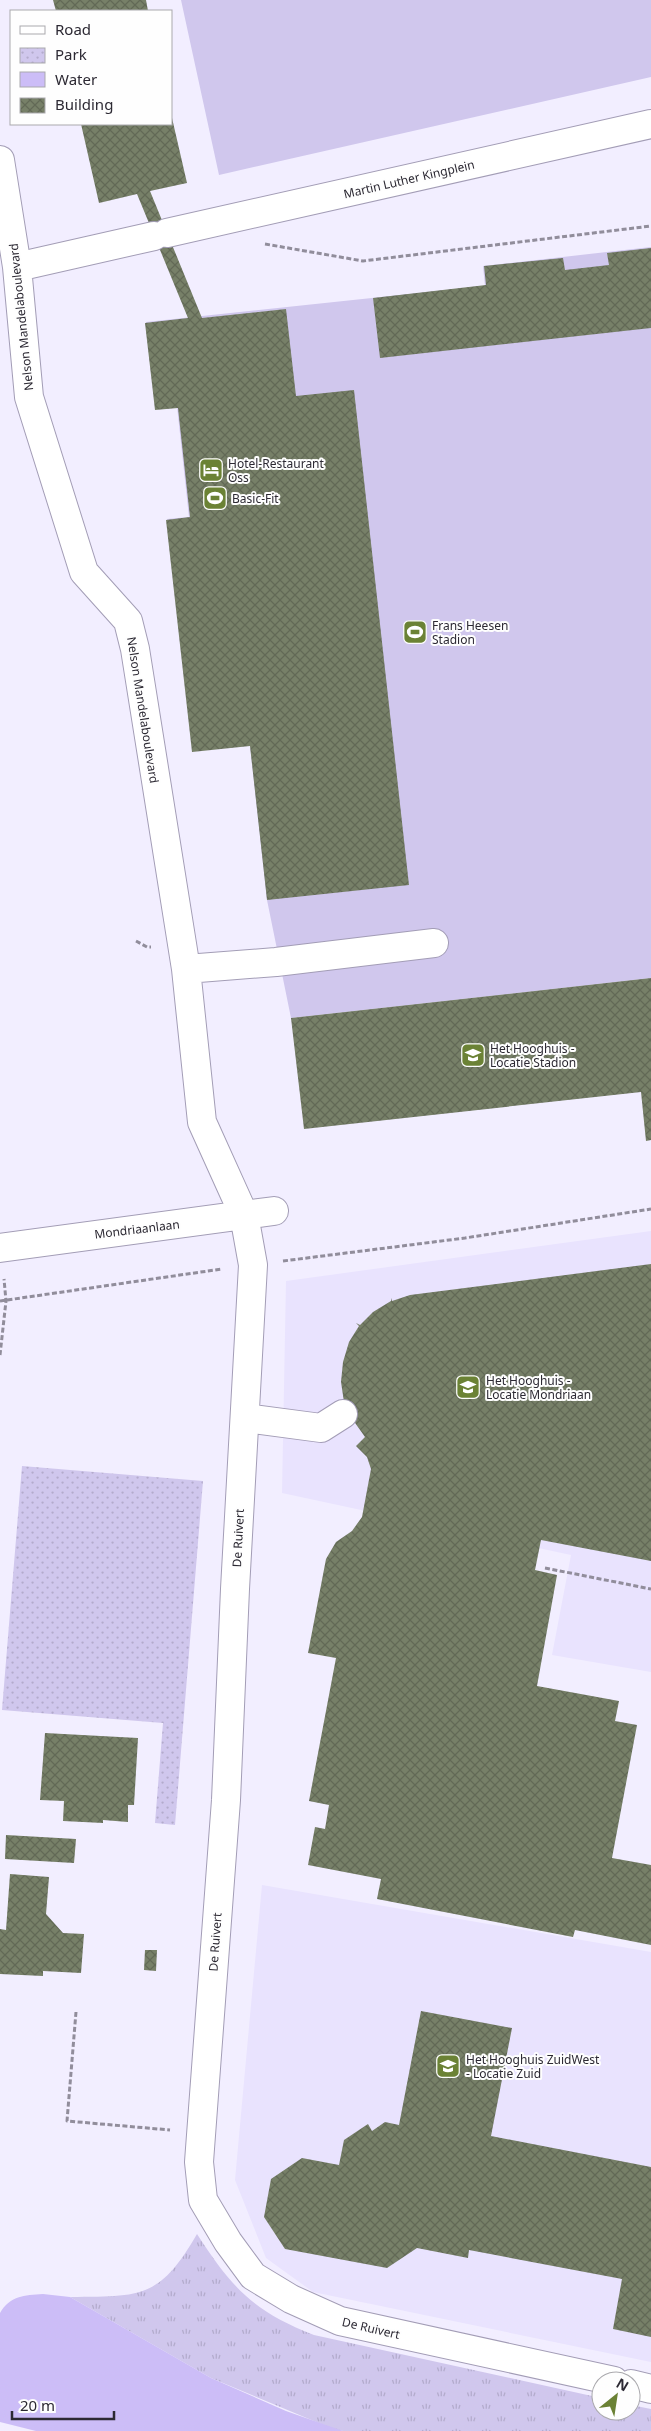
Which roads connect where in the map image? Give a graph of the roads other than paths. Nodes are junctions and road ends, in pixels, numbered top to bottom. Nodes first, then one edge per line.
1 (651, 124) edge
2 (0, 160) edge
3 (17, 267) junction
4 (434, 943) dead end
5 (186, 969) junction
6 (274, 1211) dead end
7 (244, 1215) junction
8 (1, 1248) edge
9 (343, 1414) dead end
10 (244, 1418) junction
11 (591, 2376) edge

1 - 3 street, Martin Luther Kingplein
2 - 3 street, Nelson Mandelaboulevard
3 - 5 street, Nelson Mandelaboulevard
4 - 5 street
5 - 7 street, Nelson Mandelaboulevard
6 - 7 street, Mondriaanlaan
7 - 8 street, Mondriaanlaan
7 - 10 street, De Ruivert
9 - 10 street
10 - 11 street, De Ruivert

